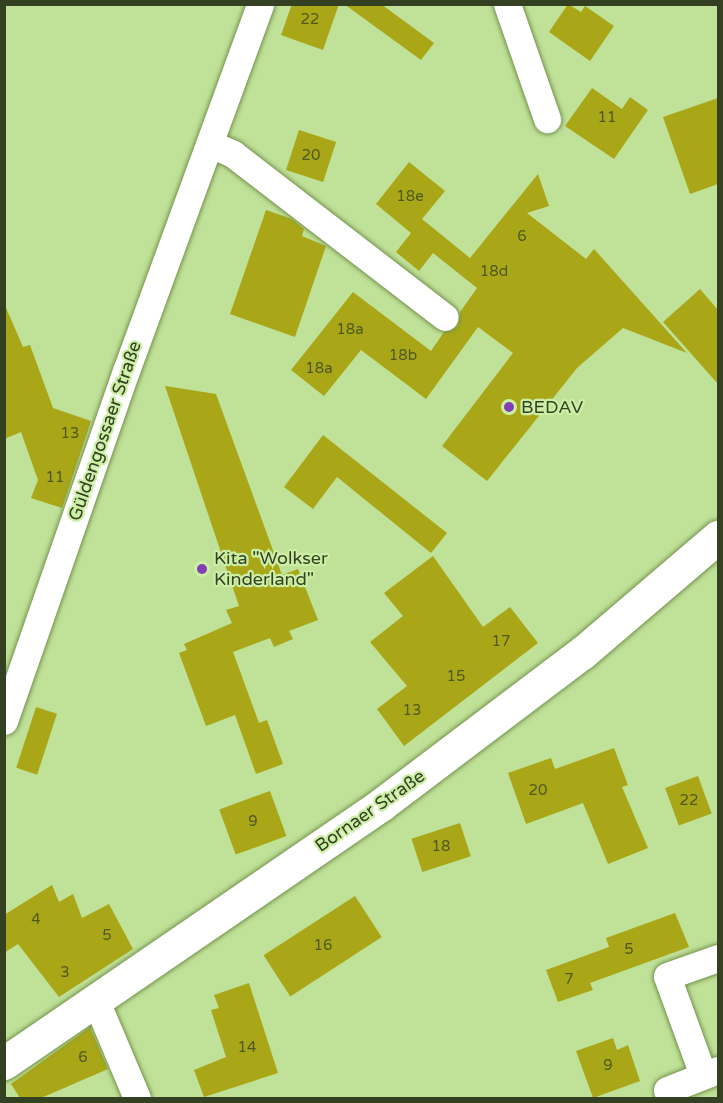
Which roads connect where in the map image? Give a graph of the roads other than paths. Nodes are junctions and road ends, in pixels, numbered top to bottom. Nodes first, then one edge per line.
1 (260, 4) edge
2 (507, 4) edge
3 (548, 119) dead end
4 (210, 144) junction
5 (445, 317) dead end
6 (717, 543) edge
7 (4, 721) edge
8 (718, 958) edge
9 (96, 1001) junction
10 (4, 1063) edge
11 (711, 1072) edge
12 (667, 1090) dead end
13 (137, 1098) edge

1 - 4 street, Güldengossaer Straße
2 - 3 street
4 - 5 street
4 - 7 street, Güldengossaer Straße
6 - 9 main road, Bornaer Straße
8 - 11 street
9 - 10 main road, Bornaer Straße
9 - 13 street
11 - 12 street

